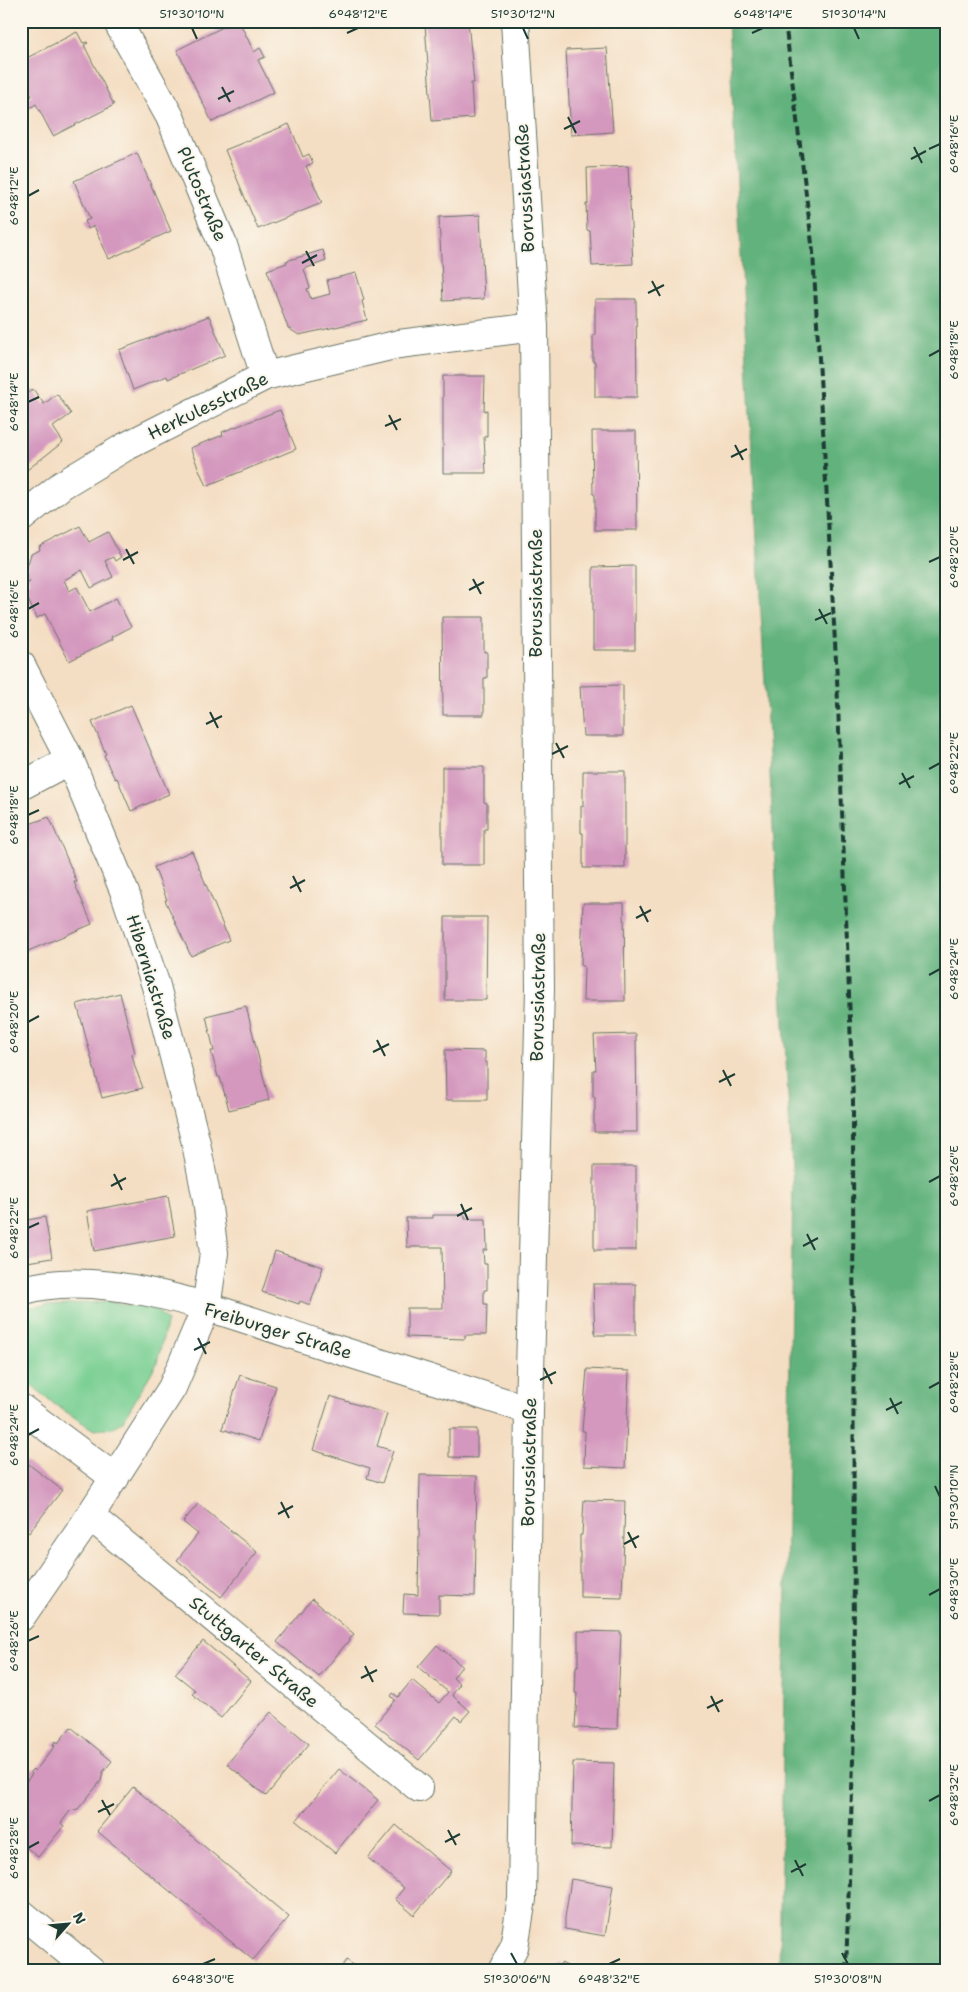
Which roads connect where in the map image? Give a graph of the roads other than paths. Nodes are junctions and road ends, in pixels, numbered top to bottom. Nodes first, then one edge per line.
1 (117, 21) edge
2 (516, 21) edge
3 (534, 327) junction
4 (265, 376) junction
5 (21, 518) edge
6 (21, 665) edge
7 (70, 760) junction
8 (21, 786) edge
9 (21, 1291) edge
10 (206, 1308) junction
11 (21, 1408) edge
12 (530, 1410) junction
13 (115, 1478) junction
14 (85, 1523) junction
15 (21, 1589) edge
16 (21, 1617) edge
17 (418, 1788) dead end
18 (21, 1913) edge
19 (91, 1971) edge
20 (502, 1971) edge

1 - 4 street, Plutostraße
2 - 3 street, Borussiastraße
3 - 4 street, Herkulesstraße
3 - 12 street, Borussiastraße
4 - 5 street, Herkulesstraße
6 - 7 street, Hiberniastraße
7 - 8 street
7 - 10 street, Hiberniastraße
9 - 10 street, Freiburger Straße
10 - 12 street, Freiburger Straße
10 - 13 street
11 - 13 street
12 - 20 street, Borussiastraße
13 - 14 street
14 - 15 street
14 - 16 street
14 - 17 street, Stuttgarter Straße
18 - 19 street

